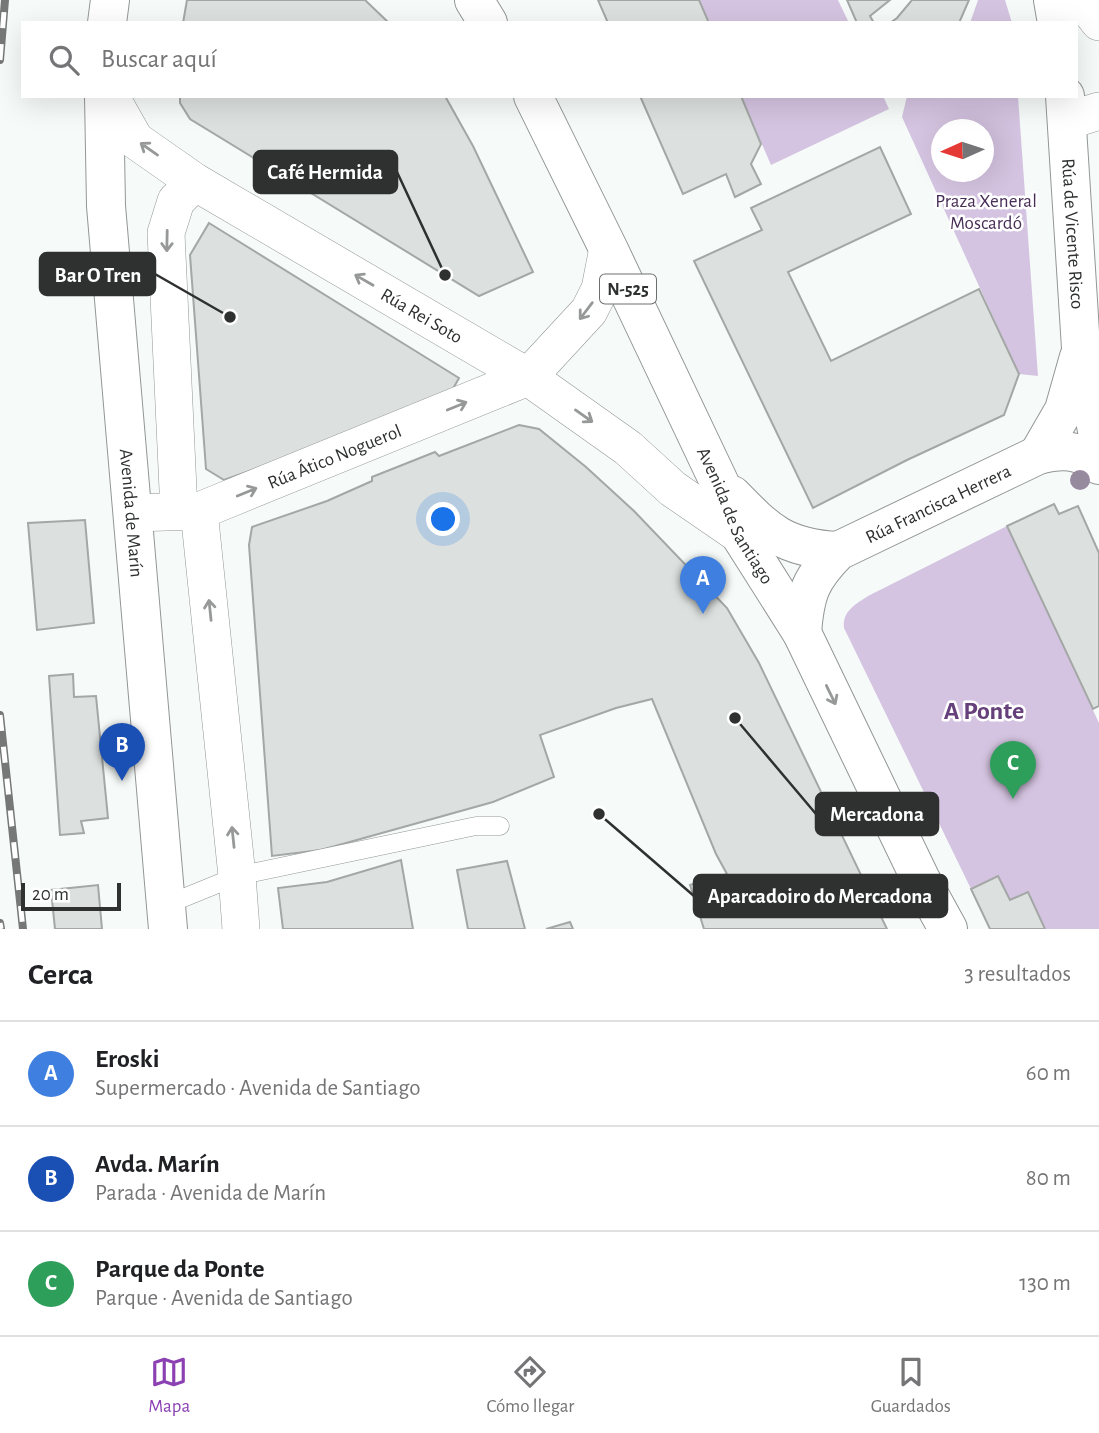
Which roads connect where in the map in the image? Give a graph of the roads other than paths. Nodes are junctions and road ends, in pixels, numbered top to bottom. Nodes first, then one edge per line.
1 (110, 0) edge
2 (474, 0) edge
3 (1053, 0) edge
4 (1082, 0) edge
5 (107, 21) edge
6 (487, 21) edge
7 (1057, 21) edge
8 (1099, 22) edge
9 (104, 98) edge
10 (111, 98) edge
11 (534, 98) edge
12 (1077, 109) edge
13 (195, 181) junction
14 (608, 248) junction
15 (1081, 348) junction
16 (528, 377) junction
17 (1099, 441) edge
18 (1038, 455) junction
19 (1099, 465) edge
20 (720, 484) junction
21 (189, 511) junction
22 (133, 513) junction
23 (740, 535) junction
24 (838, 551) junction
25 (802, 633) junction
26 (500, 826) dead end
27 (237, 876) junction
28 (167, 917) edge
29 (241, 929) edge
30 (948, 929) edge

1 - 5 main road
2 - 6 main road
3 - 7 main road
4 - 8 street
9 - 22 main road, Avenida de Marín
13 -> 10 street, Rúa Rei Soto
11 - 14 main road, Avenida de Santiago / N-525
12 - 15 main road, Rúa de Vicente Risco
16 -> 13 street, Rúa Rei Soto
13 -> 21 street
14 -> 16 street
14 - 20 main road, Avenida de Santiago / N-525
15 - 17 main road, Rúa de Vicente Risco
15 - 18 main road, Rúa de Vicente Risco
21 -> 16 street, Rúa Ático Noguerol
16 -> 23 street, Rúa Rei Soto
18 - 19 main road
18 - 24 main road, Rúa Francisca Herrera
20 - 23 main road, Avenida de Santiago / N-525
20 - 24 main road
21 - 22 street, Rúa Ático Noguerol
27 -> 21 street
22 - 28 main road, Avenida de Marín
23 - 25 main road, Avenida de Santiago / N-525
24 - 25 main road, Rúa Francisca Herrera
25 -> 30 main road, Avenida de Santiago / N-525
26 - 27 lane
27 - 28 lane
27 - 29 street

